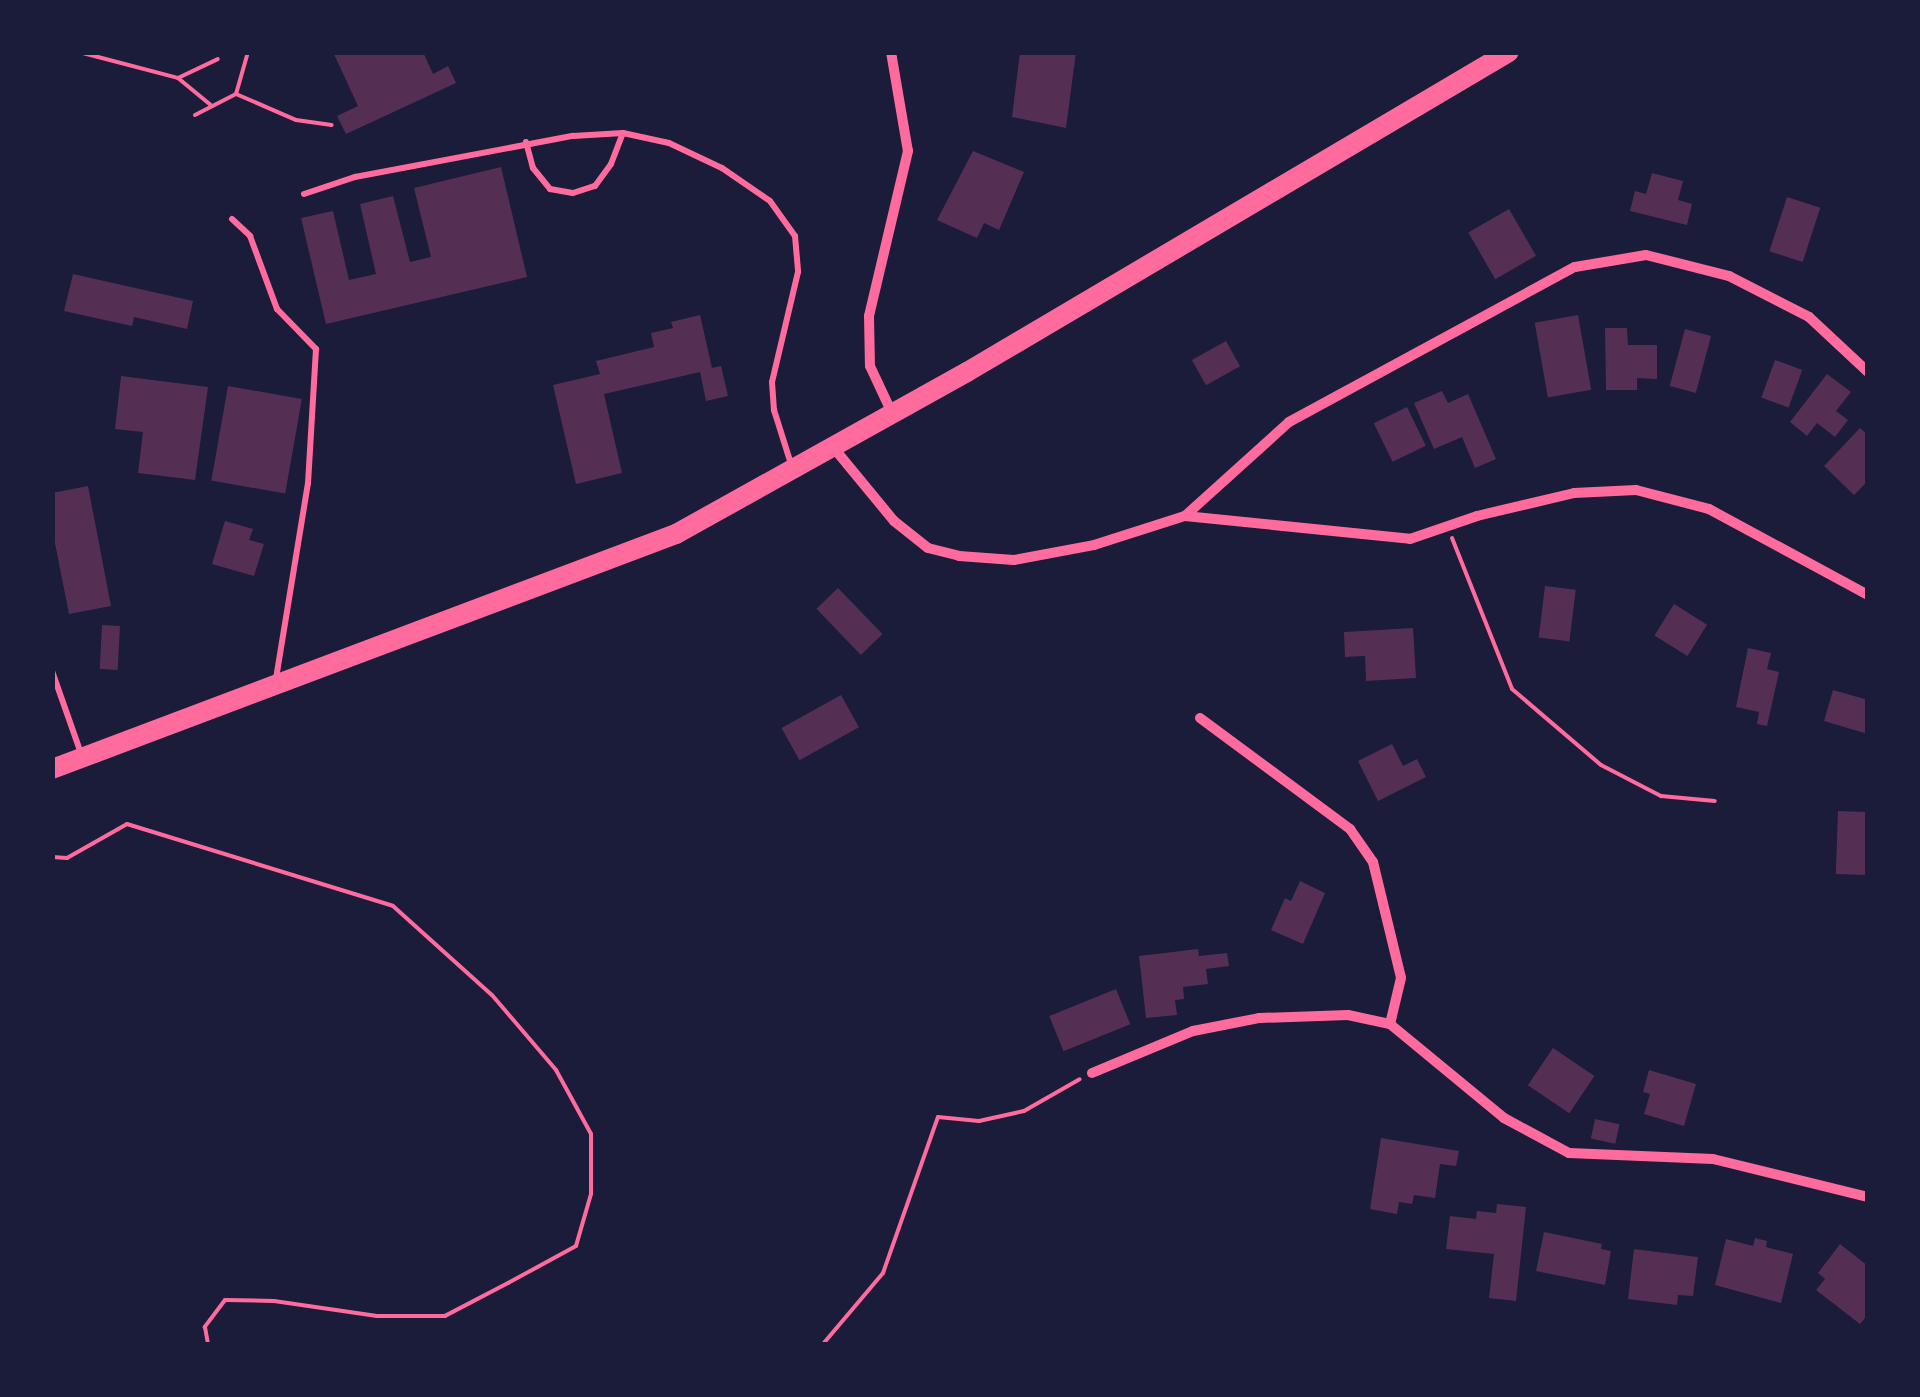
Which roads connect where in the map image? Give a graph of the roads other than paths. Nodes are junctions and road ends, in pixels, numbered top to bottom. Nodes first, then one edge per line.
1 (891, 52) edge
2 (1509, 52) edge
3 (622, 133) junction
4 (526, 142) junction
5 (304, 194) dead end
6 (232, 219) dead end
7 (1868, 372) edge
8 (893, 414) junction
9 (833, 446) junction
10 (793, 468) junction
11 (1185, 516) junction
12 (1868, 595) edge
13 (52, 671) edge
14 (275, 684) junction
15 (1200, 718) dead end
16 (82, 758) junction
17 (52, 769) edge
18 (1390, 1024) junction
19 (1092, 1073) road end
20 (1868, 1197) edge

1 - 8 street
2 - 8 main road
3 - 4 lane
3 - 4 lane
3 - 10 lane
4 - 5 lane
6 - 14 lane
7 - 11 street
8 - 9 main road
9 - 10 main road
9 - 11 street
10 - 14 main road
11 - 12 street
13 - 16 lane
14 - 16 main road
15 - 18 street
16 - 17 main road
18 - 19 street
18 - 20 street

